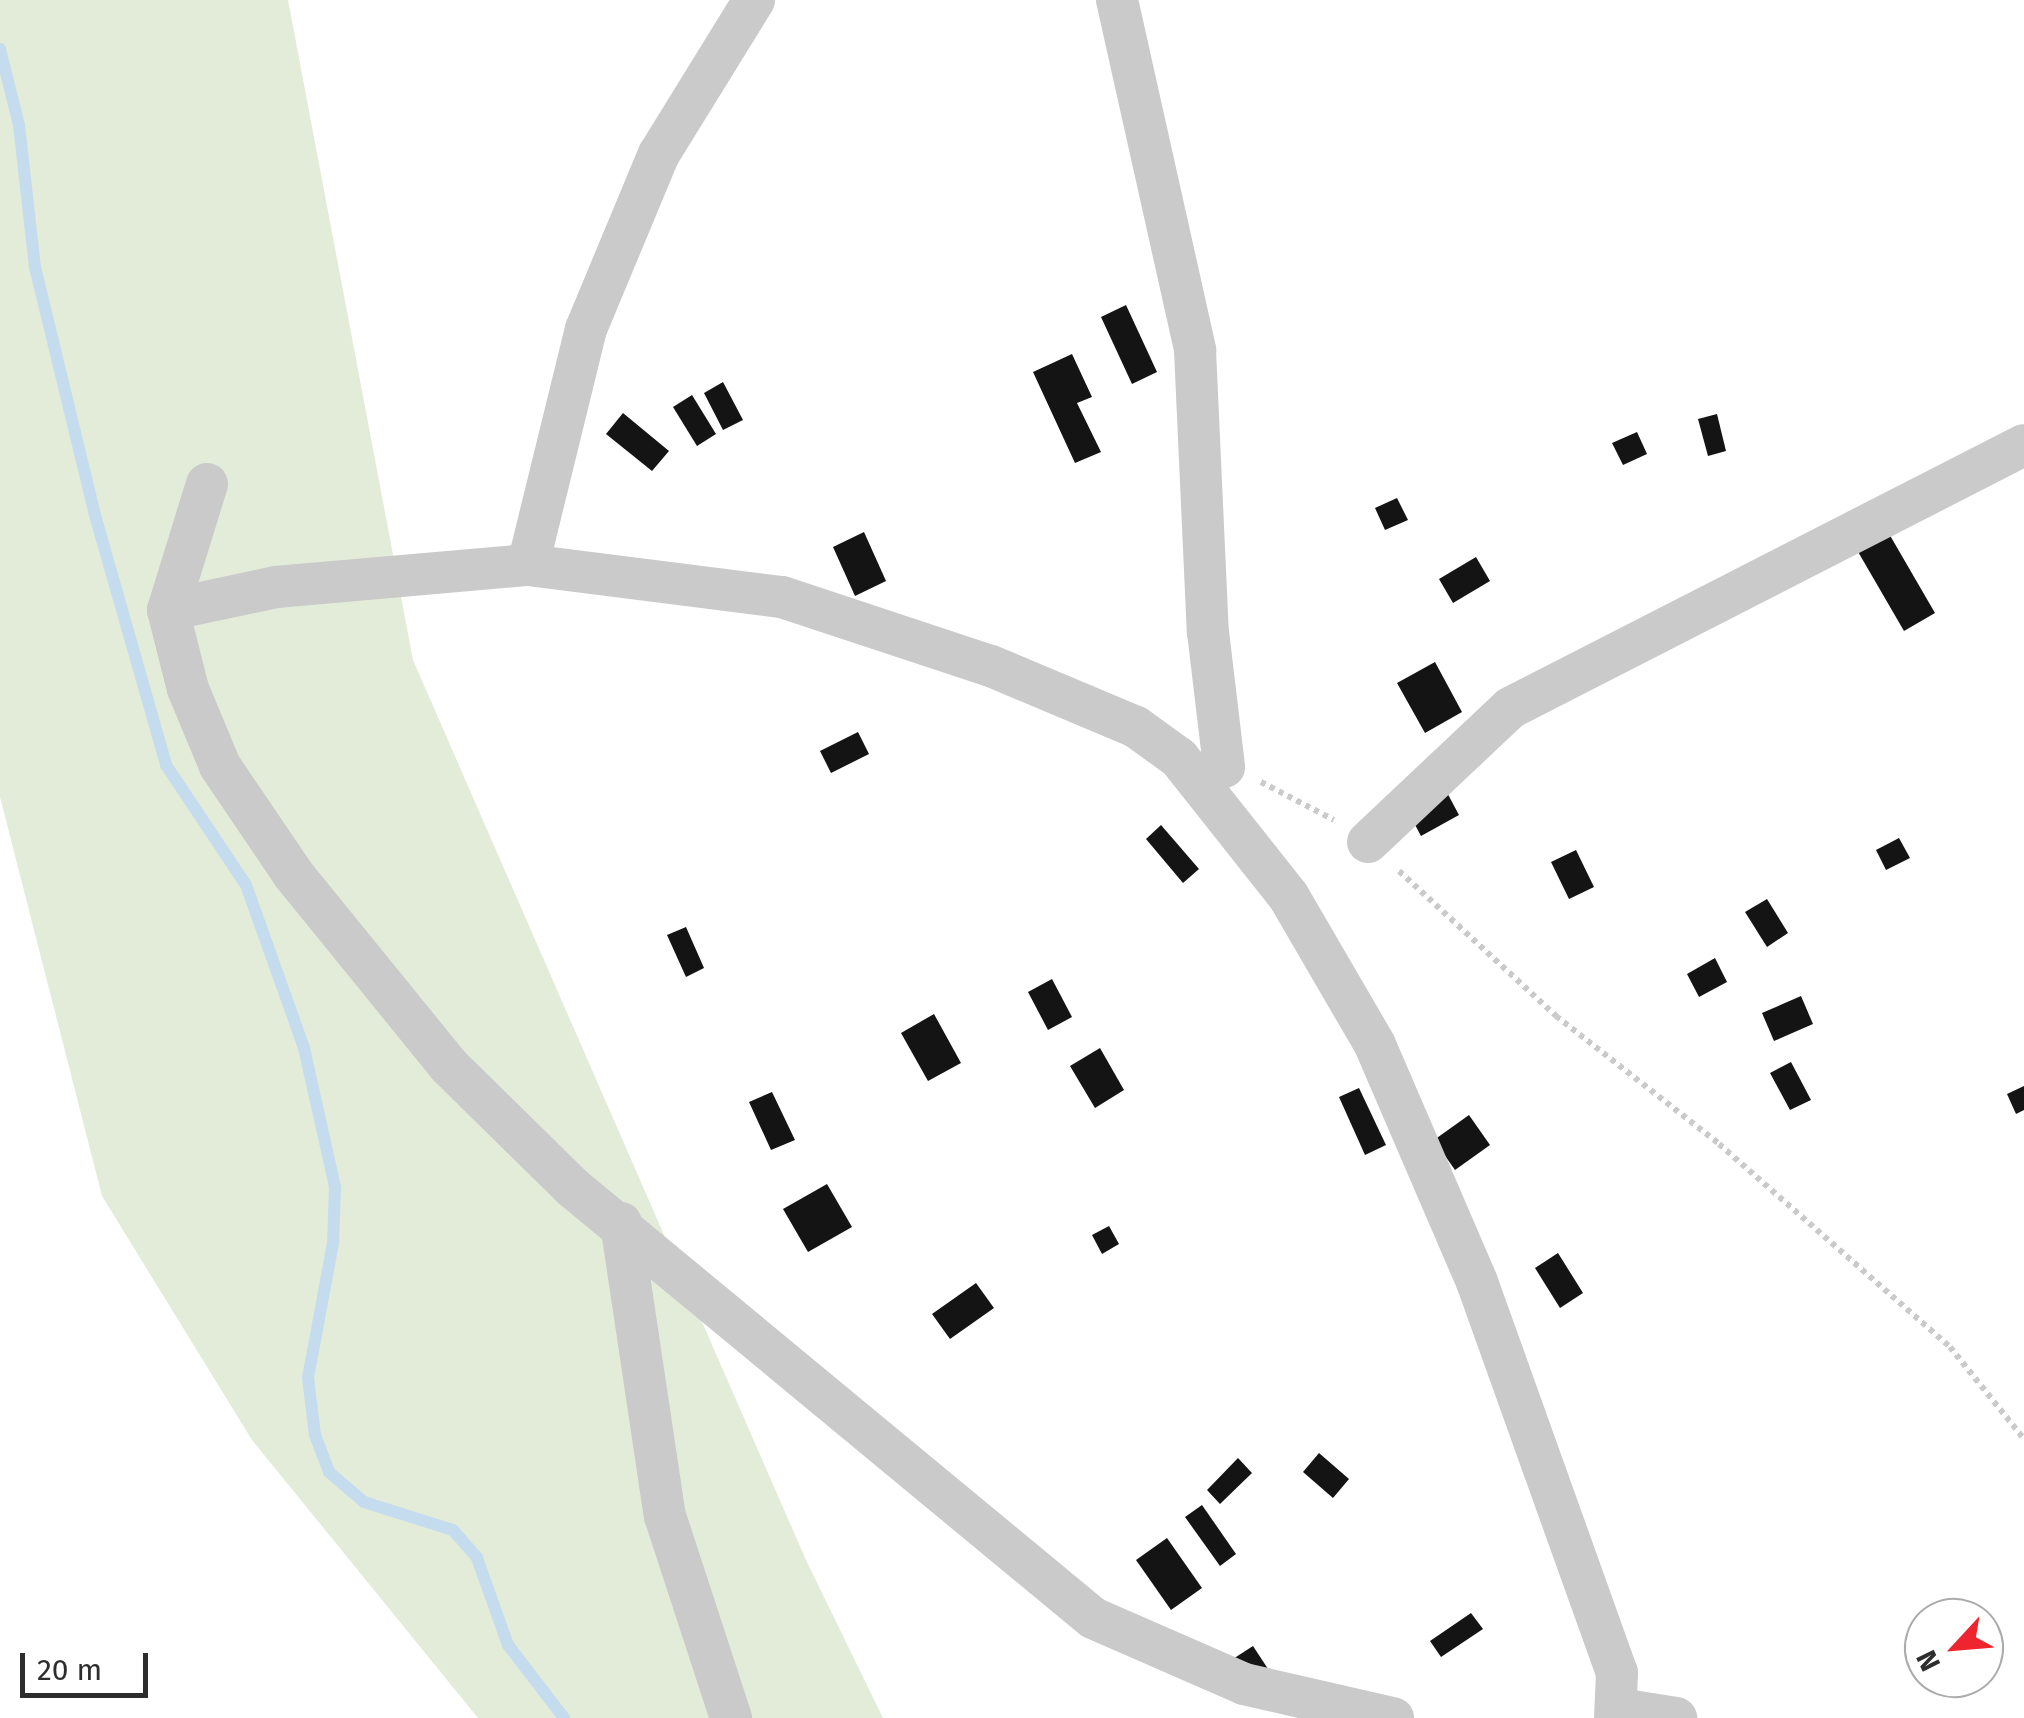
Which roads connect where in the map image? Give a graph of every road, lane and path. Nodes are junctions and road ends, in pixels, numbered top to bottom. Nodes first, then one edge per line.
1 (754, 0) edge
2 (1117, 0) edge
3 (2024, 445) edge
4 (207, 484) dead end
5 (528, 564) junction
6 (168, 610) junction
7 (1224, 767) joint
8 (1368, 842) junction
9 (621, 1223) junction
10 (2024, 1439) edge
11 (1617, 1713) edge
12 (731, 1718) edge
13 (1393, 1718) edge
14 (1676, 1718) edge

1 - 5 street
2 - 7 street
3 - 8 street
4 - 6 street
5 - 6 street
5 - 11 street
6 - 9 street
7 - 8 path
8 - 10 path
9 - 12 street
9 - 13 street
11 - 14 street

